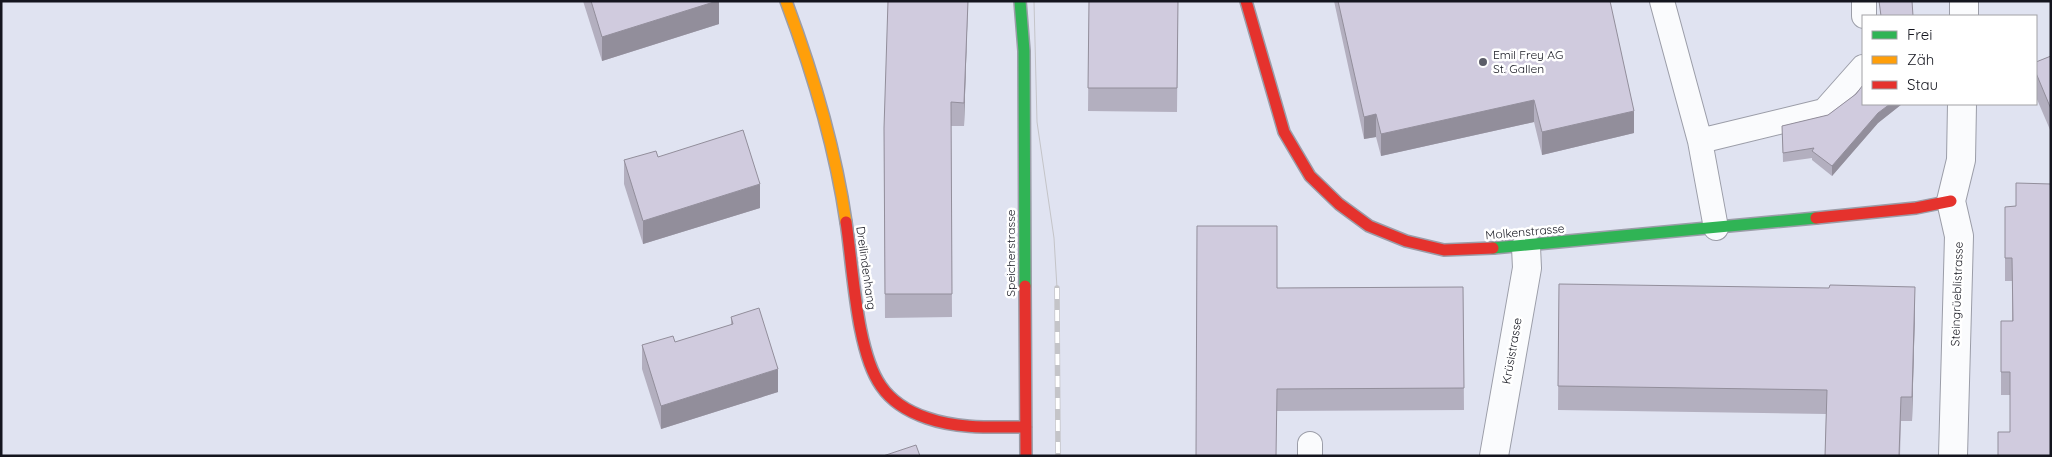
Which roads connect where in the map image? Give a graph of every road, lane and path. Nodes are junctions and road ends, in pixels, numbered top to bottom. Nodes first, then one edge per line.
1 (786, 1) edge
2 (1020, 1) edge
3 (1246, 1) edge
4 (1662, 1) edge
5 (1864, 1) edge
6 (1964, 1) edge
7 (1032, 10) dead end
8 (1864, 15) edge
9 (1964, 15) edge
10 (1024, 51) junction
11 (1862, 68) edge
12 (1962, 105) edge
13 (1700, 141) junction
14 (1951, 201) junction
15 (1716, 228) junction
16 (1526, 246) junction
17 (1026, 427) junction
18 (1026, 456) edge
19 (1494, 456) edge
20 (1953, 456) edge

1 - 17 street, Dreilindenhang
2 - 10 street, Speicherstrasse
3 - 16 street, Molkenstrasse
4 - 13 lane
5 - 8 lane
6 - 9 street
7 - 10 street, Speicherstrasse
10 - 17 street, Speicherstrasse
11 - 13 lane
12 - 14 street, Steingrüeblistrasse
13 - 15 lane
14 - 15 street, Molkenstrasse
14 - 20 street, Steingrüeblistrasse
15 - 16 street, Molkenstrasse
16 - 19 street, Krüsistrasse
17 - 18 street, Speicherstrasse

